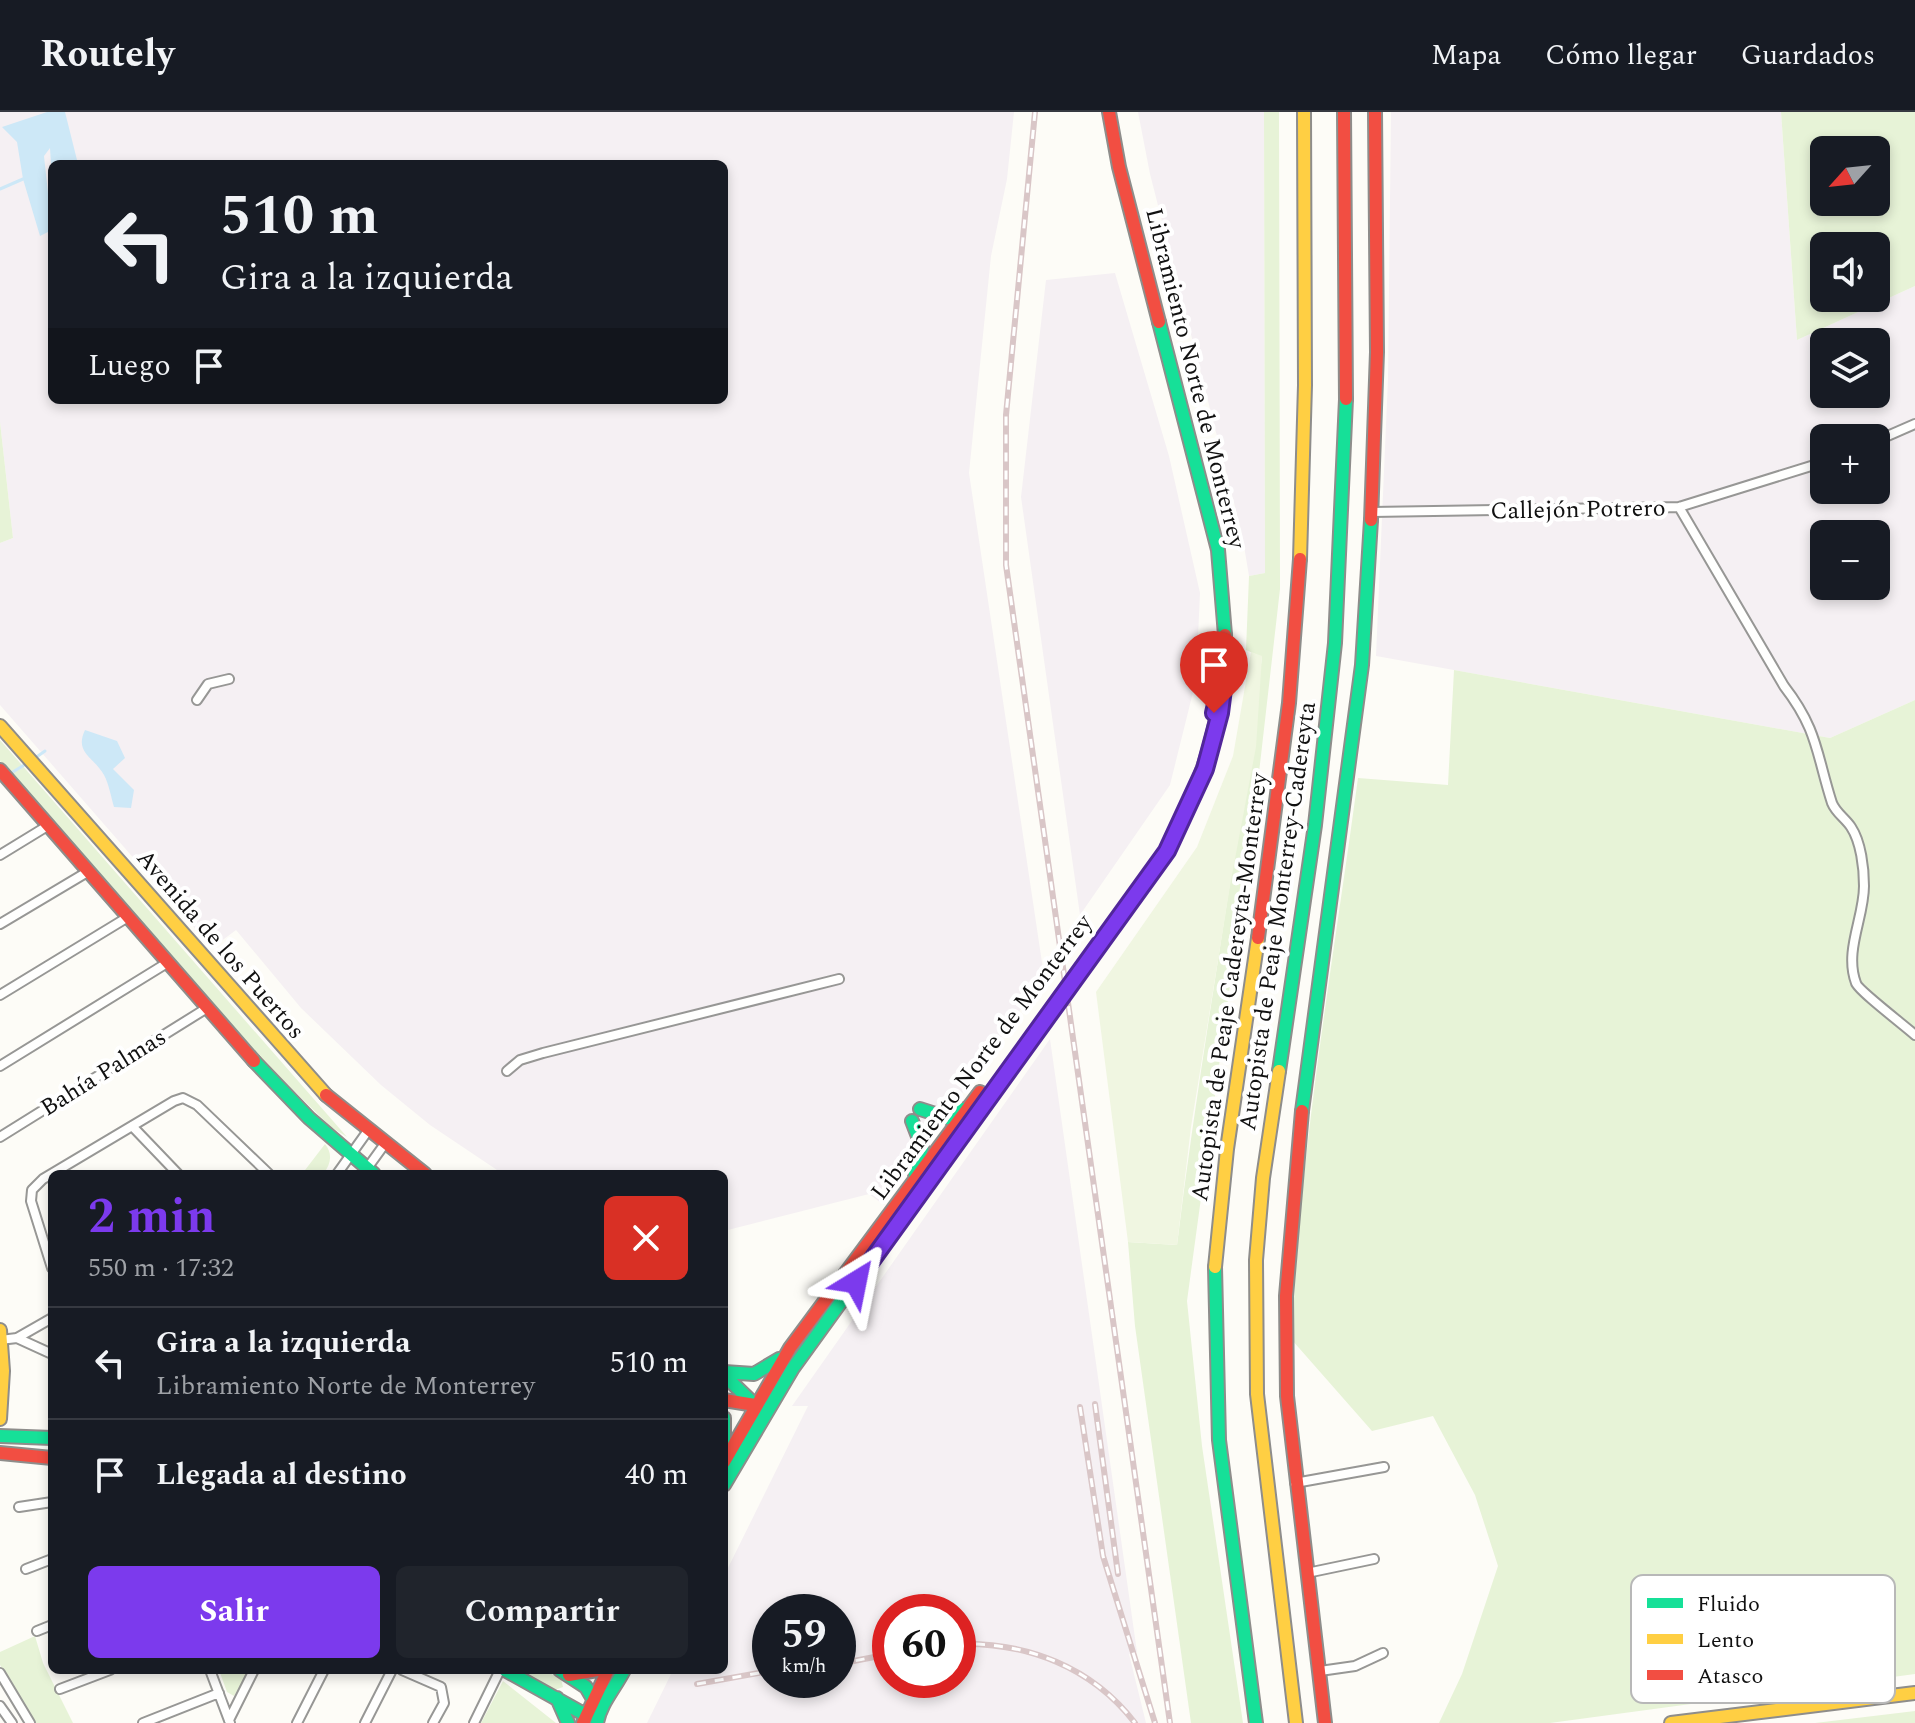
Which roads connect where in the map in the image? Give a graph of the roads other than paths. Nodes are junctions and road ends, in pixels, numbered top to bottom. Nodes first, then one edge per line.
1 (1109, 112) edge
2 (1304, 112) edge
3 (1344, 112) edge
4 (1375, 112) edge
5 (1915, 424) edge
6 (1890, 435) edge
7 (1810, 466) edge
8 (1679, 507) junction
9 (1372, 512) junction
10 (1227, 657) junction
11 (229, 679) dead end
12 (197, 700) dead end
13 (0, 726) edge
14 (2, 776) edge
15 (49, 825) junction
16 (0, 855) edge
17 (89, 871) junction
18 (128, 917) junction
19 (0, 924) edge
20 (167, 963) junction
21 (839, 979) dead end
22 (0, 995) edge
23 (207, 1008) junction
24 (1915, 1035) edge
25 (0, 1066) edge
26 (507, 1071) dead end
27 (975, 1098) junction
28 (920, 1109) dead end
29 (912, 1121) dead end
30 (132, 1126) junction
31 (367, 1132) junction
32 (0, 1137) edge
33 (384, 1145) junction
34 (351, 1155) junction
35 (58, 1170) edge
36 (174, 1170) edge
37 (265, 1170) edge
38 (340, 1170) edge
39 (366, 1170) edge
40 (369, 1170) edge
41 (419, 1170) edge
42 (48, 1176) edge
43 (913, 1182) junction
44 (48, 1244) edge
45 (833, 1315) junction
46 (48, 1320) edge
47 (1, 1336) edge
48 (17, 1338) junction
49 (790, 1348) junction
50 (48, 1352) edge
51 (728, 1373) edge
52 (728, 1377) edge
53 (728, 1401) edge
54 (755, 1405) junction
55 (0, 1419) edge
56 (0, 1436) edge
57 (48, 1438) edge
58 (0, 1453) edge
59 (728, 1455) edge
60 (48, 1458) edge
61 (1384, 1467) dead end
62 (728, 1473) edge
63 (728, 1475) edge
64 (1295, 1483) junction
65 (48, 1503) edge
66 (19, 1507) dead end
67 (1374, 1559) dead end
68 (48, 1561) edge
69 (26, 1569) dead end
70 (1307, 1573) junction
71 (48, 1627) edge
72 (37, 1631) dead end
73 (1383, 1653) dead end
74 (1320, 1671) junction
75 (0, 1673) edge
76 (99, 1674) edge
77 (212, 1674) edge
78 (252, 1674) edge
79 (322, 1674) edge
80 (390, 1674) edge
81 (411, 1674) edge
82 (500, 1674) edge
83 (510, 1674) edge
84 (565, 1674) edge
85 (566, 1674) edge
86 (607, 1674) edge
87 (620, 1674) edge
88 (60, 1689) dead end
89 (219, 1693) junction
90 (1915, 1693) edge
91 (1895, 1695) edge
92 (557, 1698) junction
93 (1834, 1703) edge
94 (0, 1706) edge
95 (593, 1716) edge
96 (230, 1721) edge
97 (12, 1723) edge
98 (30, 1723) edge
99 (143, 1723) edge
100 (297, 1723) edge
101 (365, 1723) edge
102 (433, 1723) edge
103 (474, 1723) edge
104 (568, 1723) edge
105 (1256, 1723) edge
106 (1296, 1723) edge
107 (1325, 1723) edge
108 (1671, 1723) edge

1 - 10 main road, Libramiento Norte de Monterrey
2 - 105 main road, Autopista de Peaje Cadereyta-Monterrey
3 - 106 main road, Autopista de Peaje Monterrey-Cadereyta
4 - 9 main road
5 - 6 street
7 - 8 street, Callejón Potrero
8 - 9 street, Callejón Potrero
8 - 24 street
9 - 64 main road
10 - 27 main road, Libramiento Norte de Monterrey
10 - 45 main road, Libramiento Norte de Monterrey
11 - 12 street
13 - 31 main road, Avenida de los Puertos
14 - 15 main road
15 - 16 street
15 - 17 main road
17 - 18 main road
17 - 19 street
18 - 20 main road
18 - 22 street
20 - 23 main road
20 - 25 street
21 - 26 street
23 - 32 street, Bahía Palmas
23 - 34 main road
27 - 28 main road
27 - 43 main road, Libramiento Norte de Monterrey
29 - 43 main road
30 - 35 street
30 - 36 street
30 - 37 street
31 - 33 main road, Avenida de los Puertos
31 - 34 street
33 - 40 street
33 - 41 main road, Avenida de los Puertos
34 - 38 street
34 - 39 main road
42 - 44 street
43 - 49 main road, Libramiento Norte de Monterrey
45 - 54 main road
45 - 63 main road, Libramiento Norte de Monterrey
46 - 48 street
47 - 48 street
47 - 55 main road
48 - 50 street
49 - 51 main road
49 - 54 main road, Libramiento Norte de Monterrey
52 - 54 main road
53 - 54 main road
54 - 59 main road, Libramiento Norte de Monterrey
54 - 62 main road
56 - 57 main road
58 - 60 main road
61 - 64 street
64 - 70 main road
65 - 66 street
67 - 70 street
68 - 69 street
70 - 74 main road
71 - 72 street
73 - 74 street
74 - 107 main road
75 - 98 street
76 - 88 street
77 - 89 street
78 - 96 street
79 - 100 street
80 - 101 street
81 - 102 street
82 - 103 street
83 - 92 main road
84 - 92 main road
85 - 95 main road
86 - 95 main road
87 - 95 main road
89 - 96 street
89 - 99 street
90 - 91 main road
92 - 95 main road
92 - 104 main road
93 - 108 main road
94 - 97 street

